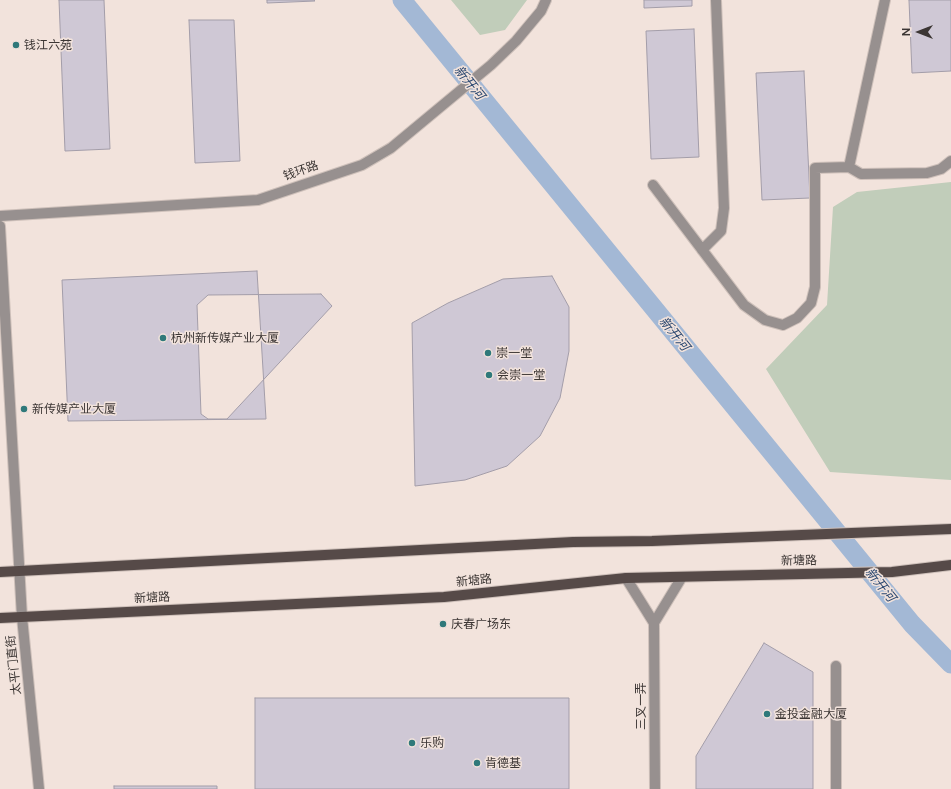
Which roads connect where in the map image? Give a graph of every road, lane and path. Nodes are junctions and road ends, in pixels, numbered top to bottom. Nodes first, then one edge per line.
1 (546, 0) edge
2 (716, 0) edge
3 (885, 0) edge
4 (951, 161) edge
5 (848, 167) junction
6 (653, 185) dead end
7 (0, 216) edge
8 (0, 226) edge
9 (702, 250) junction
10 (951, 529) edge
11 (951, 565) edge
12 (19, 571) junction
13 (0, 572) edge
14 (682, 577) junction
15 (626, 578) junction
16 (22, 617) junction
17 (0, 618) edge
18 (654, 623) junction
19 (836, 666) dead end
20 (39, 789) edge
21 (655, 789) edge
22 (836, 789) edge

1 - 7 street, 钱环路
2 - 9 street
3 - 5 street
4 - 5 street
5 - 9 street
6 - 9 street
8 - 12 street, 太平门直街
10 - 12 main road
11 - 14 main road, 新塘路
12 - 13 main road
12 - 16 street, 太平门直街
14 - 15 main road, 新塘路
14 - 18 street
15 - 16 main road, 新塘路
15 - 18 street
16 - 17 main road, 新塘路
16 - 20 street, 太平门直街
18 - 21 street, 三叉一弄
19 - 22 street

